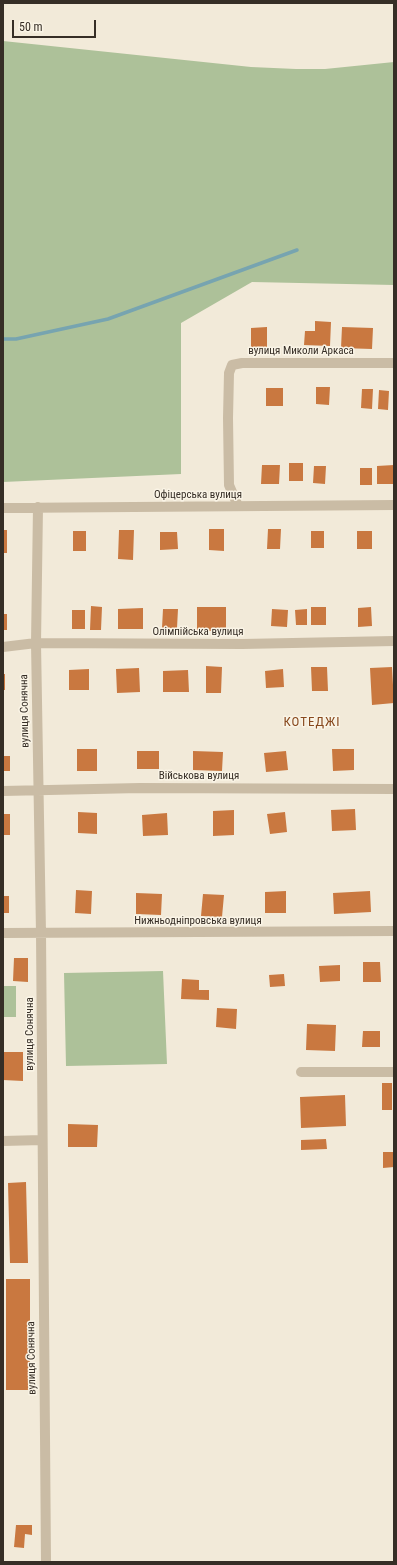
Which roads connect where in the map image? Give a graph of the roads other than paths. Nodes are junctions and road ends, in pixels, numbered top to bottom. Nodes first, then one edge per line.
1 (394, 363) edge
2 (394, 505) edge
3 (238, 506) junction
4 (38, 507) junction
5 (3, 508) edge
6 (394, 641) edge
7 (36, 643) junction
8 (3, 647) edge
9 (394, 789) edge
10 (3, 791) edge
11 (38, 791) junction
12 (394, 931) edge
13 (3, 933) edge
14 (41, 934) junction
15 (301, 1072) dead end
16 (394, 1072) edge
17 (42, 1140) junction
18 (3, 1141) edge
19 (46, 1562) edge

1 - 3 street, вулиця Миколи Аркаса
2 - 3 street, Офіцерська вулиця
3 - 4 street, Офіцерська вулиця
4 - 5 street, Офіцерська вулиця
4 - 7 street, вулиця Сонячна
6 - 7 street, Олімпійська вулиця
7 - 8 street, Олімпійська вулиця
7 - 11 street, вулиця Сонячна
9 - 11 street, Військова вулиця
10 - 11 street, Військова вулиця
11 - 14 street, вулиця Сонячна
12 - 14 street, Нижньодніпровська вулиця
13 - 14 street, Нижньодніпровська вулиця
14 - 17 street, вулиця Сонячна
15 - 16 street
17 - 18 street
17 - 19 street, вулиця Сонячна

